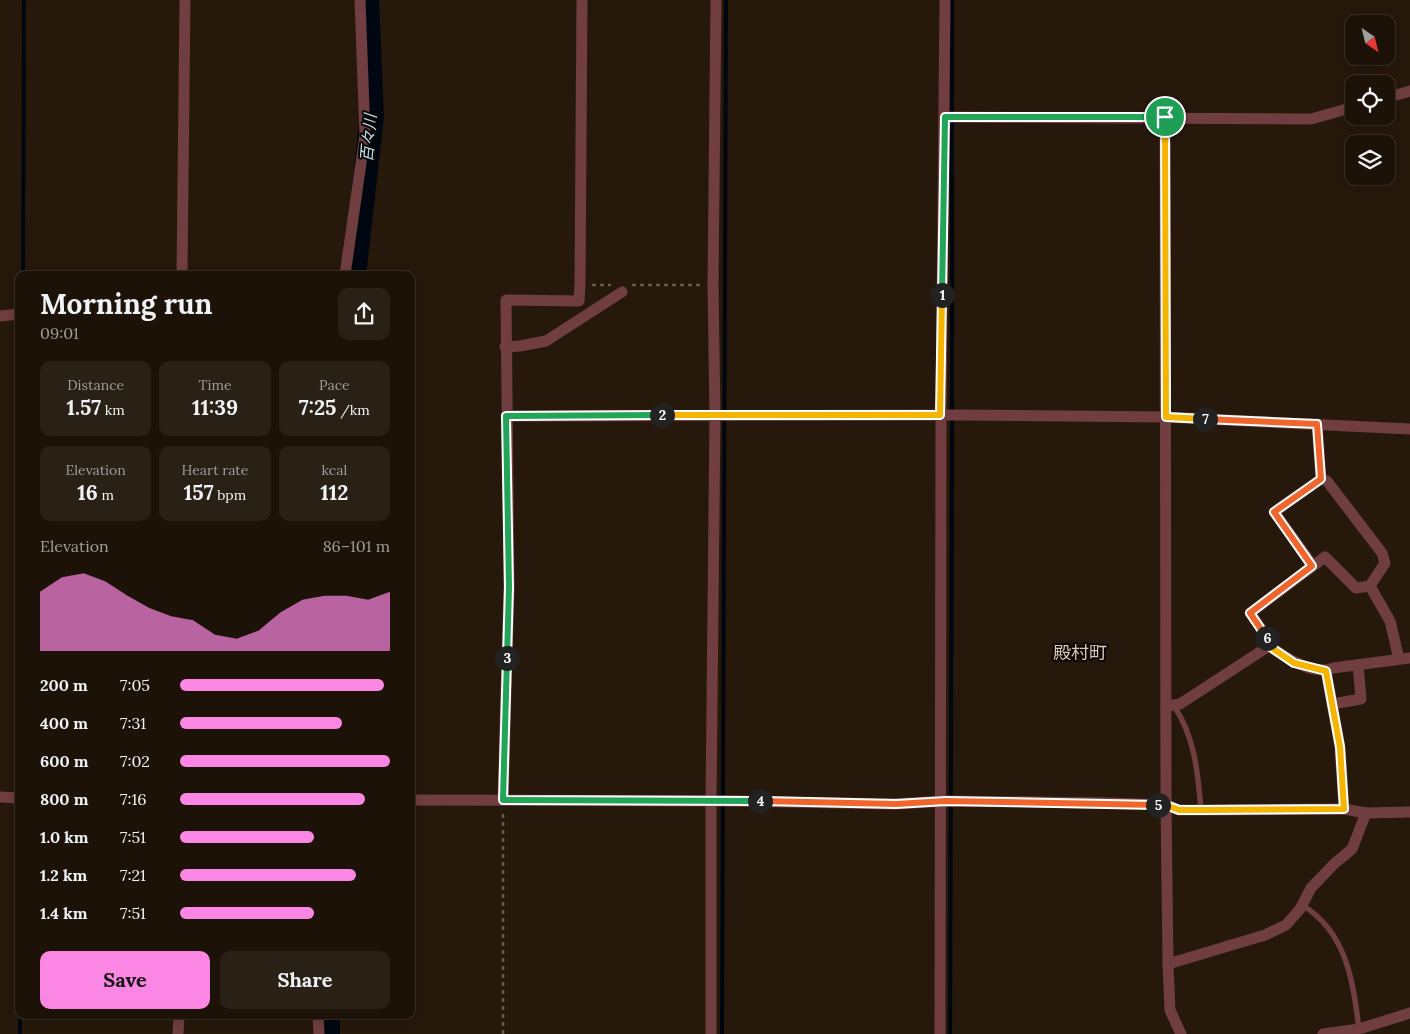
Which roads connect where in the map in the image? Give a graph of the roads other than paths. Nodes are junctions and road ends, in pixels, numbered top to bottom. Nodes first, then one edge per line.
1 (185, 0) edge
2 (360, 0) edge
3 (582, 0) edge
4 (716, 0) edge
5 (945, 0) edge
6 (1410, 91) edge
7 (1395, 95) edge
8 (1345, 110) edge
9 (950, 117) junction
10 (1165, 117) junction
11 (182, 271) edge
12 (346, 271) edge
13 (623, 287) road end
14 (579, 301) junction
15 (15, 314) edge
16 (0, 316) edge
17 (584, 317) junction
18 (506, 347) junction
19 (722, 415) junction
20 (948, 415) junction
21 (506, 416) junction
22 (1166, 417) junction
23 (1317, 424) junction
24 (1410, 428) edge
25 (1321, 479) junction
26 (1312, 566) junction
27 (1370, 586) junction
28 (1269, 646) junction
29 (1404, 658) edge
30 (1358, 665) junction
31 (1326, 671) junction
32 (1332, 704) junction
33 (1170, 706) junction
34 (0, 797) edge
35 (15, 798) edge
36 (415, 800) edge
37 (503, 800) junction
38 (720, 801) junction
39 (947, 801) junction
40 (1166, 805) junction
41 (1344, 809) junction
42 (1201, 810) junction
43 (1410, 812) edge
44 (1366, 813) junction
45 (1302, 905) junction
46 (1168, 964) junction
47 (1410, 1013) edge
48 (179, 1019) edge
49 (318, 1019) edge
50 (1360, 1029) junction
51 (178, 1034) edge
52 (319, 1034) edge
53 (711, 1034) edge
54 (940, 1034) edge
55 (1181, 1034) edge
56 (1323, 1034) edge

1 - 11 street
2 - 12 street
3 - 14 street
4 - 19 street
5 - 9 street
6 - 7 street
8 - 10 street
9 - 10 street
9 - 20 street
10 - 22 street
13 - 17 street
14 - 17 street
14 - 18 street
15 - 16 street
17 - 18 street
18 - 21 street
19 - 20 street
19 - 21 street
19 - 38 street
20 - 22 street
20 - 39 street
21 - 37 street
22 - 23 street
22 - 33 street
23 - 24 street
23 - 25 street
25 - 26 street
25 - 27 street
26 - 27 street
26 - 28 street
27 - 29 street
28 - 31 street
28 - 33 street
29 - 30 street
30 - 31 street
30 - 32 street
31 - 32 street
32 - 41 street
33 - 40 street
33 - 42 lane
34 - 35 street
36 - 37 street
37 - 38 street
38 - 39 street
38 - 53 street
39 - 40 street
39 - 54 street
40 - 42 street
40 - 46 street
41 - 42 street
41 - 44 street
43 - 44 street
44 - 45 street
45 - 46 street
45 - 50 lane
46 - 55 street
47 - 50 street
48 - 51 street
49 - 52 street
50 - 56 street

